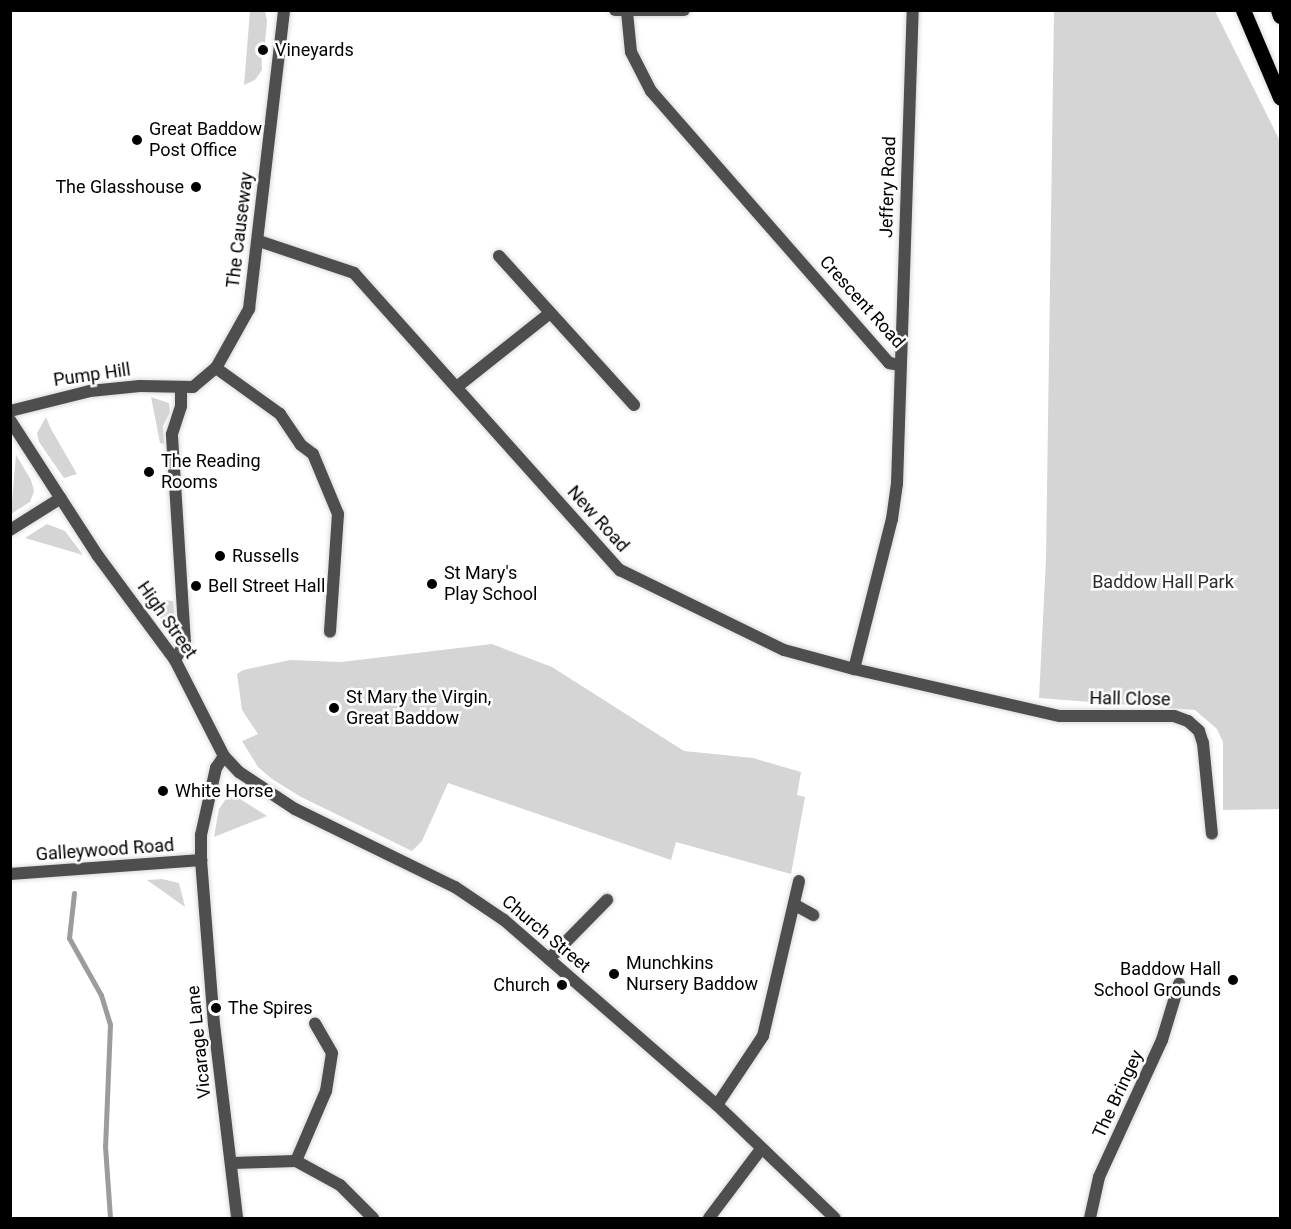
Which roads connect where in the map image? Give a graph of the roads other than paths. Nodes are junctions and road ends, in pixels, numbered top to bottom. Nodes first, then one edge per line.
1 (284, 10) edge
2 (684, 10) edge
3 (913, 10) edge
4 (1243, 10) edge
5 (1278, 10) edge
6 (621, 11) edge
7 (1281, 16) edge
8 (1281, 97) edge
9 (259, 241) junction
10 (499, 256) dead end
11 (550, 313) junction
12 (899, 365) junction
13 (216, 368) junction
14 (458, 386) junction
15 (181, 389) junction
16 (634, 405) dead end
17 (10, 411) edge
18 (10, 420) edge
19 (60, 498) junction
20 (10, 530) edge
21 (330, 632) dead end
22 (175, 660) junction
23 (854, 669) junction
24 (1060, 716) joint
25 (224, 756) junction
26 (1212, 834) dead end
27 (201, 860) junction
28 (10, 874) edge
29 (799, 881) dead end
30 (607, 900) dead end
31 (795, 905) junction
32 (813, 915) dead end
33 (549, 959) junction
34 (1179, 984) dead end
35 (315, 1024) dead end
36 (717, 1105) junction
37 (761, 1149) junction
38 (296, 1161) junction
39 (232, 1163) junction
40 (237, 1218) edge
41 (373, 1218) edge
42 (709, 1218) edge
43 (835, 1218) edge
44 (1090, 1218) edge

1 - 9 street, The Causeway
2 - 6 street
3 - 12 street, Jeffery Road
4 - 8 main road
5 - 7 main road
6 - 12 street, Crescent Road
9 - 13 street, The Causeway
9 - 14 street, New Road
10 - 11 street
11 - 14 street
11 - 16 street
12 - 23 street, Crescent Road
13 - 15 street, The Causeway
13 - 21 street
14 - 23 street, New Road
15 - 17 street, Pump Hill
15 - 22 street
18 - 19 street, High Street
19 - 20 street
19 - 22 street, High Street
22 - 25 street, High Street
23 - 24 street, New Road
24 - 26 street, Hall Close
25 - 27 street
25 - 33 street, Church Street
27 - 28 street, Galleywood Road
27 - 39 street, Vicarage Lane
29 - 31 street
30 - 33 street
31 - 32 street
31 - 36 street
33 - 36 street, Church Street
34 - 44 street, The Bringey
35 - 38 street
36 - 37 street, Church Street
37 - 42 street
37 - 43 street, Church Street
38 - 39 street
38 - 41 street
39 - 40 street, Vicarage Lane

